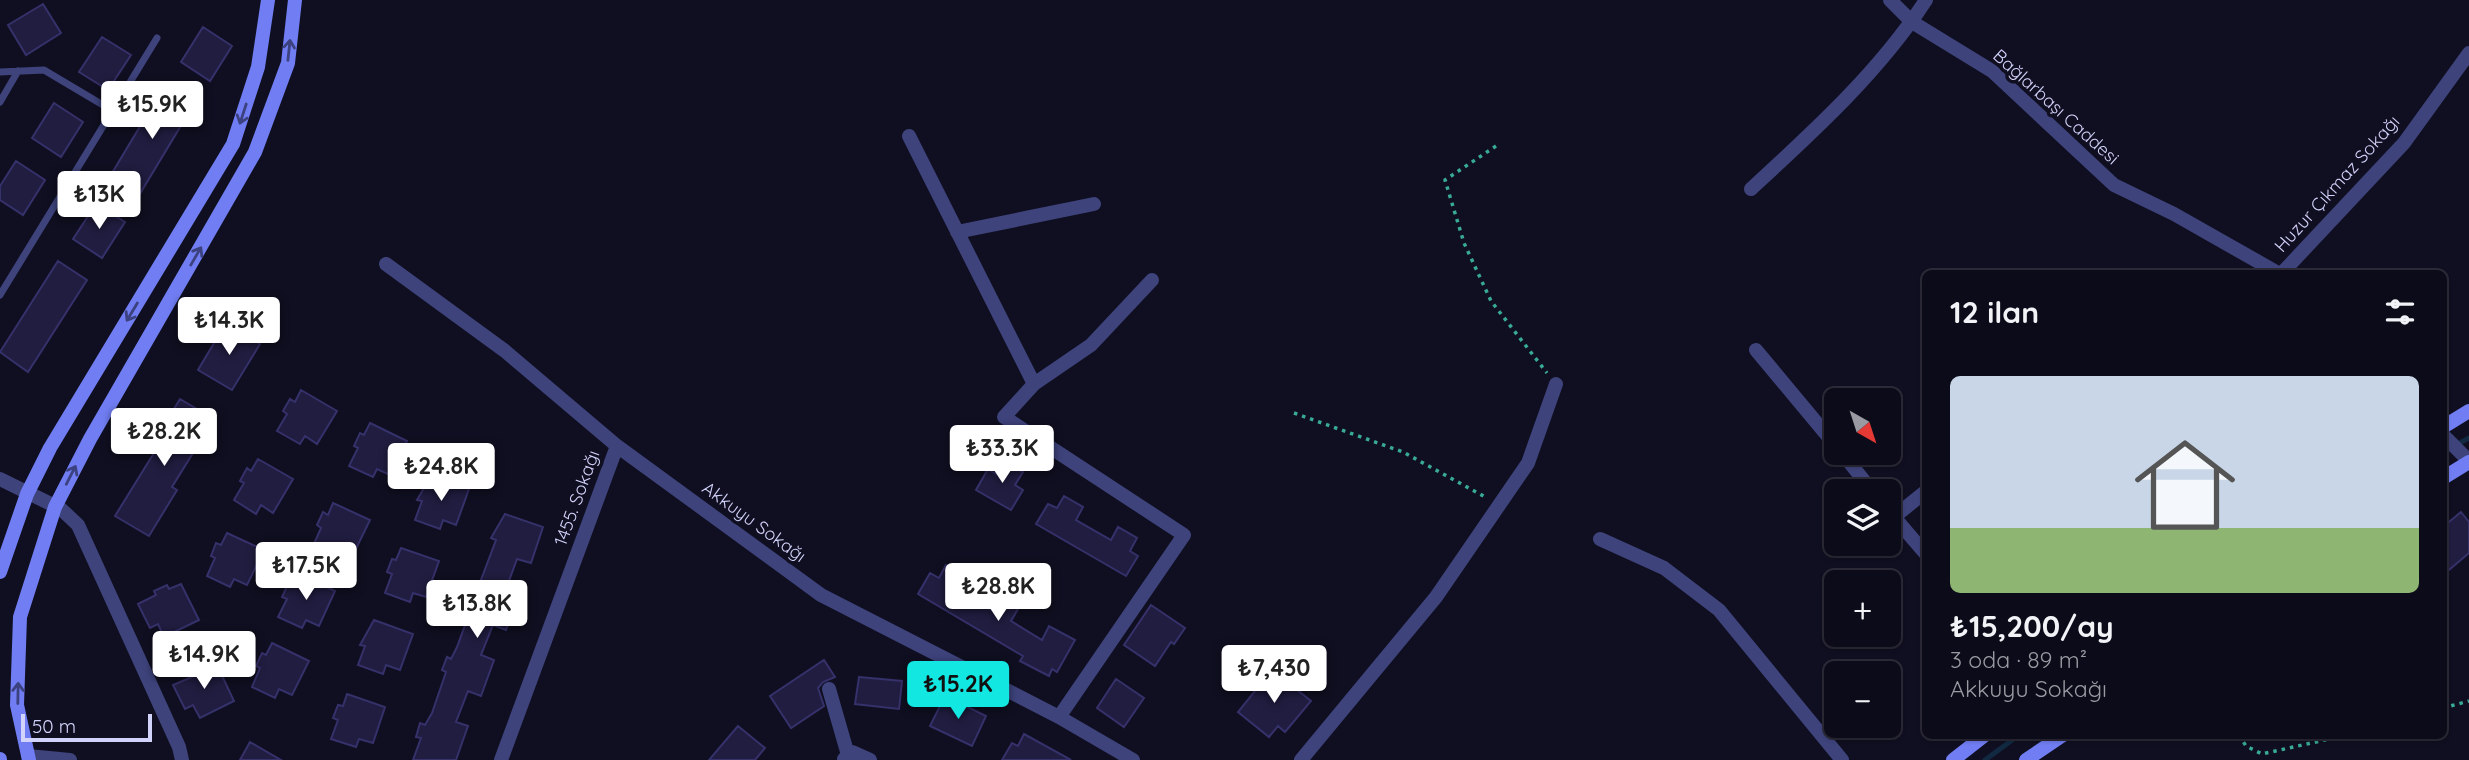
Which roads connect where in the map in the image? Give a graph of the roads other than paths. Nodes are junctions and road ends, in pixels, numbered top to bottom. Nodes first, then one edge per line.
1 (268, 0) edge
2 (295, 0) edge
3 (1890, 0) edge
4 (1926, 0) edge
5 (1912, 22) junction
6 (157, 38) dead end
7 (2469, 53) edge
8 (18, 71) junction
9 (0, 72) edge
10 (0, 102) edge
11 (113, 111) junction
12 (909, 136) dead end
13 (1751, 188) dead end
14 (1094, 204) dead end
15 (957, 232) junction
16 (386, 264) dead end
17 (2275, 270) edge
18 (2283, 270) edge
19 (1152, 280) dead end
20 (0, 295) edge
21 (1756, 350) dead end
22 (1034, 384) junction
23 (1556, 384) road end
24 (2469, 411) edge
25 (2447, 425) edge
26 (1824, 432) edge
27 (2447, 439) edge
28 (617, 446) junction
29 (2469, 462) edge
30 (2447, 476) edge
31 (0, 479) edge
32 (27, 494) junction
33 (1922, 494) edge
34 (55, 507) junction
35 (1901, 507) edge
36 (1901, 525) edge
37 (1600, 539) dead end
38 (1922, 550) edge
39 (0, 572) edge
40 (829, 689) dead end
41 (1059, 718) junction
42 (1980, 739) edge
43 (2057, 739) edge
44 (28, 758) edge
45 (846, 758) edge
46 (70, 760) edge
47 (182, 760) edge
48 (501, 760) edge
49 (870, 760) edge
50 (1133, 760) edge
51 (1301, 760) edge
52 (1842, 760) edge
53 (1953, 760) edge
54 (2026, 760) edge

1 -> 32 street
34 -> 2 street
3 - 5 street, Bağlarbaşı Caddesi
4 - 5 street
5 - 13 street
5 - 17 street, Bağlarbaşı Caddesi
6 - 11 lane
7 - 18 street, Huzur Çıkmaz Sokağı
8 - 9 lane
8 - 10 lane
8 - 11 lane
11 - 20 lane
12 - 15 street
14 - 15 street
15 - 22 street
16 - 28 street, Akkuyu Sokağı
19 - 22 street
21 - 26 street
22 - 41 street
23 - 51 street
24 - 25 street
27 - 29 street
28 - 41 street, Akkuyu Sokağı
28 - 48 street, 1455. Sokağı
29 - 30 street
31 - 32 street
32 - 34 street
32 - 39 street
33 - 35 street
44 -> 34 street
34 - 47 street
36 - 38 street
37 - 52 street
40 - 45 street
41 - 50 street, Akkuyu Sokağı
42 - 53 street
43 - 54 street
44 - 46 street
45 - 49 street

